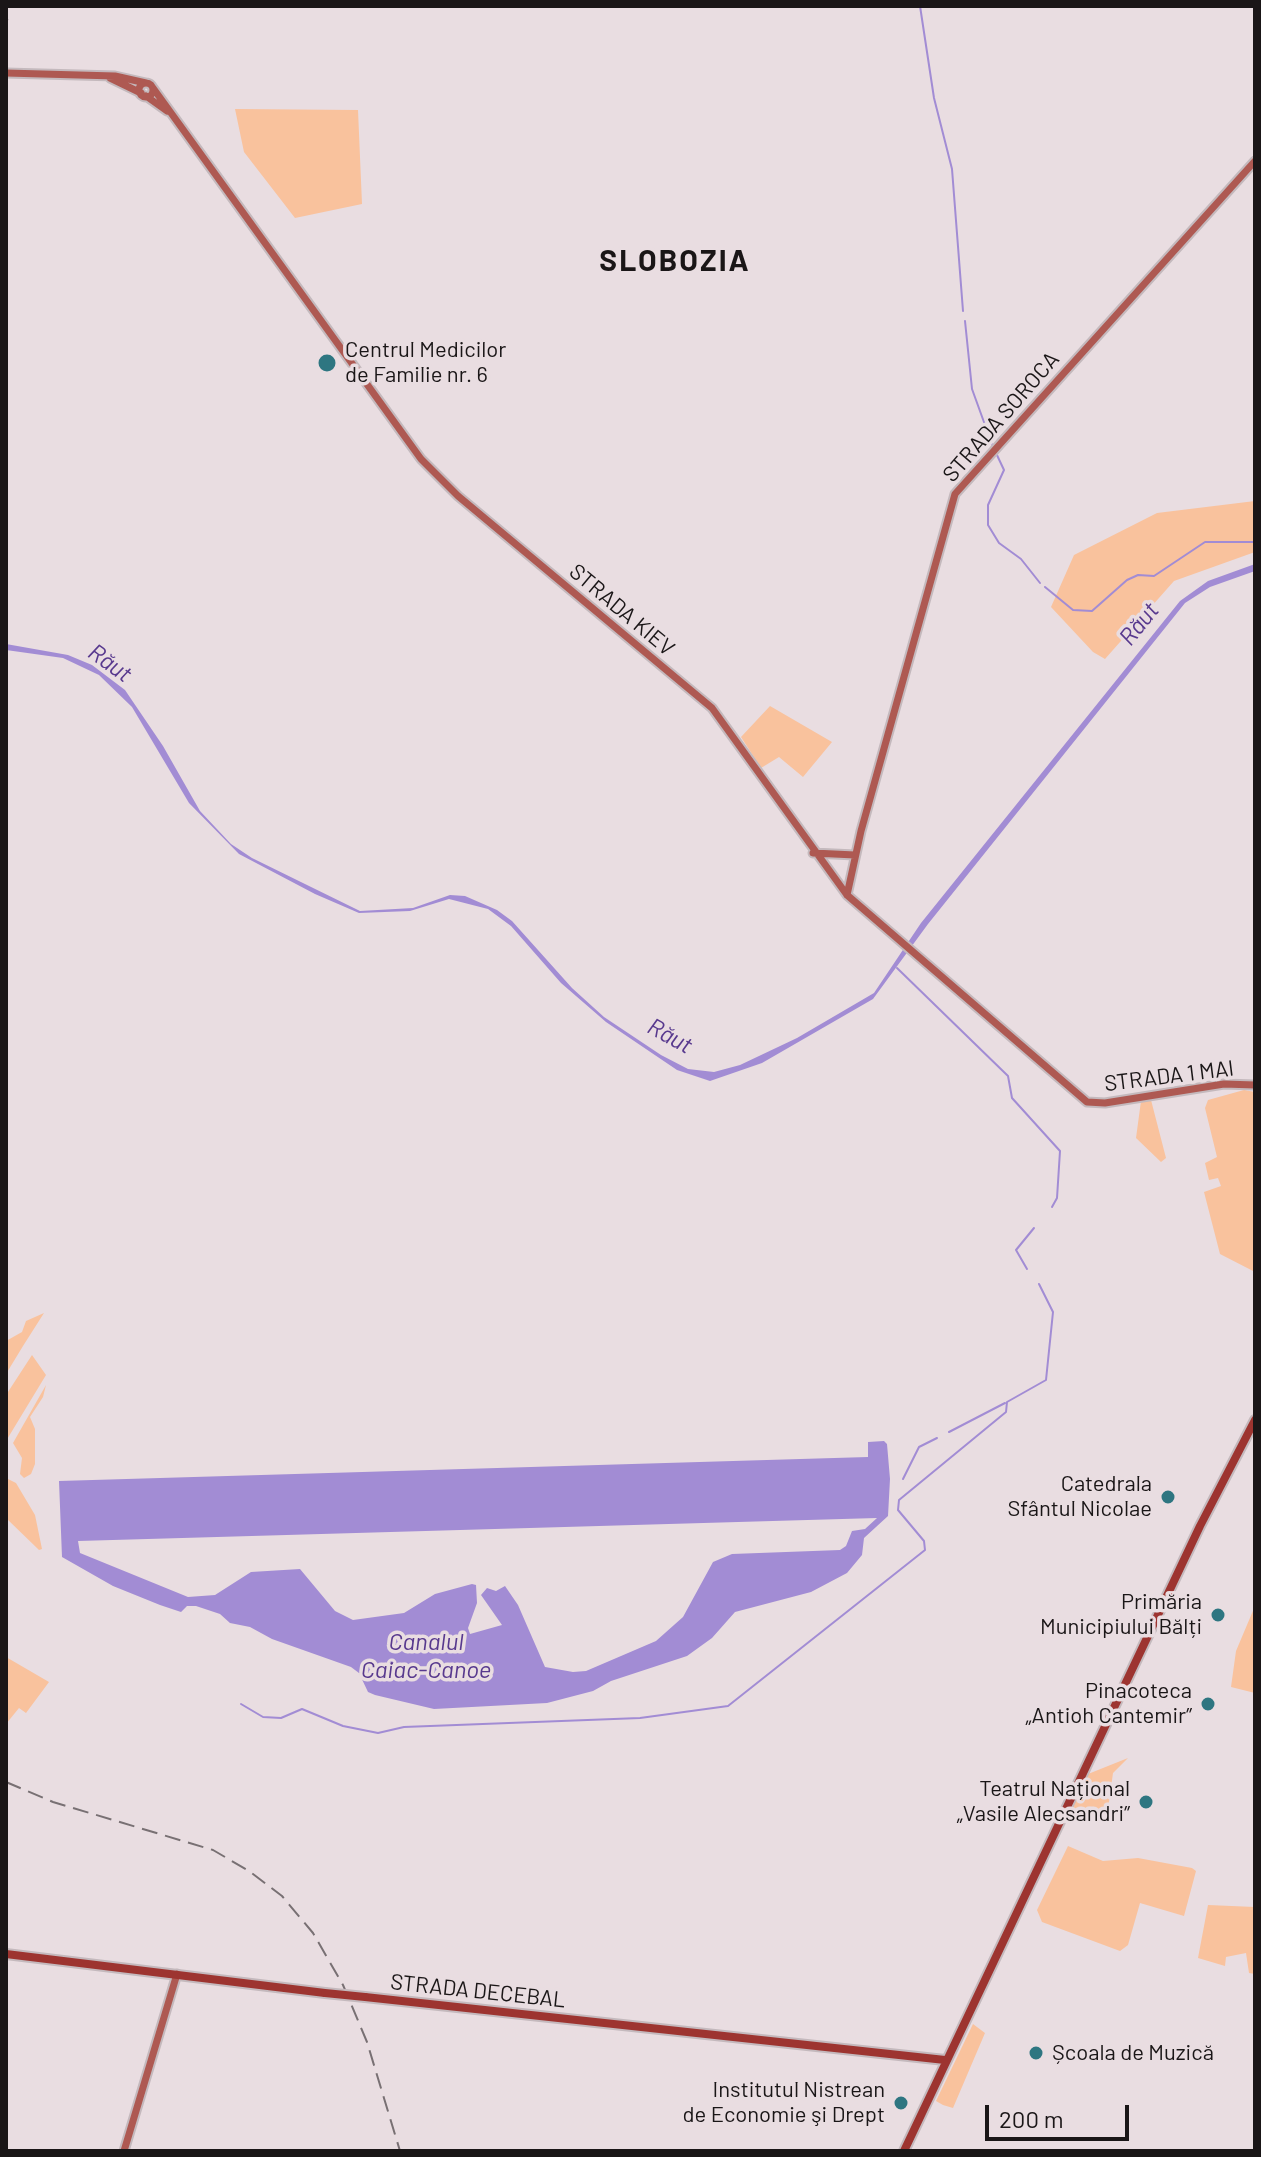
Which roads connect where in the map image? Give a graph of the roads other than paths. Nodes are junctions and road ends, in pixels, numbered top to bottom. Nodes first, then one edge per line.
1 (6, 73) edge
2 (108, 77) junction
3 (149, 86) junction
4 (144, 94) junction
5 (169, 112) junction
6 (1255, 161) edge
7 (813, 853) junction
8 (855, 855) junction
9 (847, 895) junction
10 (1255, 1085) edge
11 (1087, 1102) joint
12 (1255, 1420) edge
13 (6, 1954) edge
14 (177, 1974) junction
15 (945, 2060) junction
16 (124, 2151) edge
17 (904, 2151) edge

1 - 2 main road
2 - 3 main road
2 - 4 main road, STRADA KIEV
3 - 4 main road
3 - 5 main road, STRADA KIEV
4 - 5 main road, STRADA KIEV
5 - 7 main road, STRADA KIEV
6 - 8 main road, STRADA SOROCA
7 - 8 main road
7 - 9 main road, STRADA KIEV
8 - 9 main road, STRADA SOROCA
9 - 11 main road, STRADA KIEV
10 - 11 main road, STRADA 1 MAI
12 - 15 main road
13 - 14 main road, STRADA DECEBAL
14 - 15 main road, STRADA DECEBAL, bridge
14 - 16 main road
15 - 17 main road

